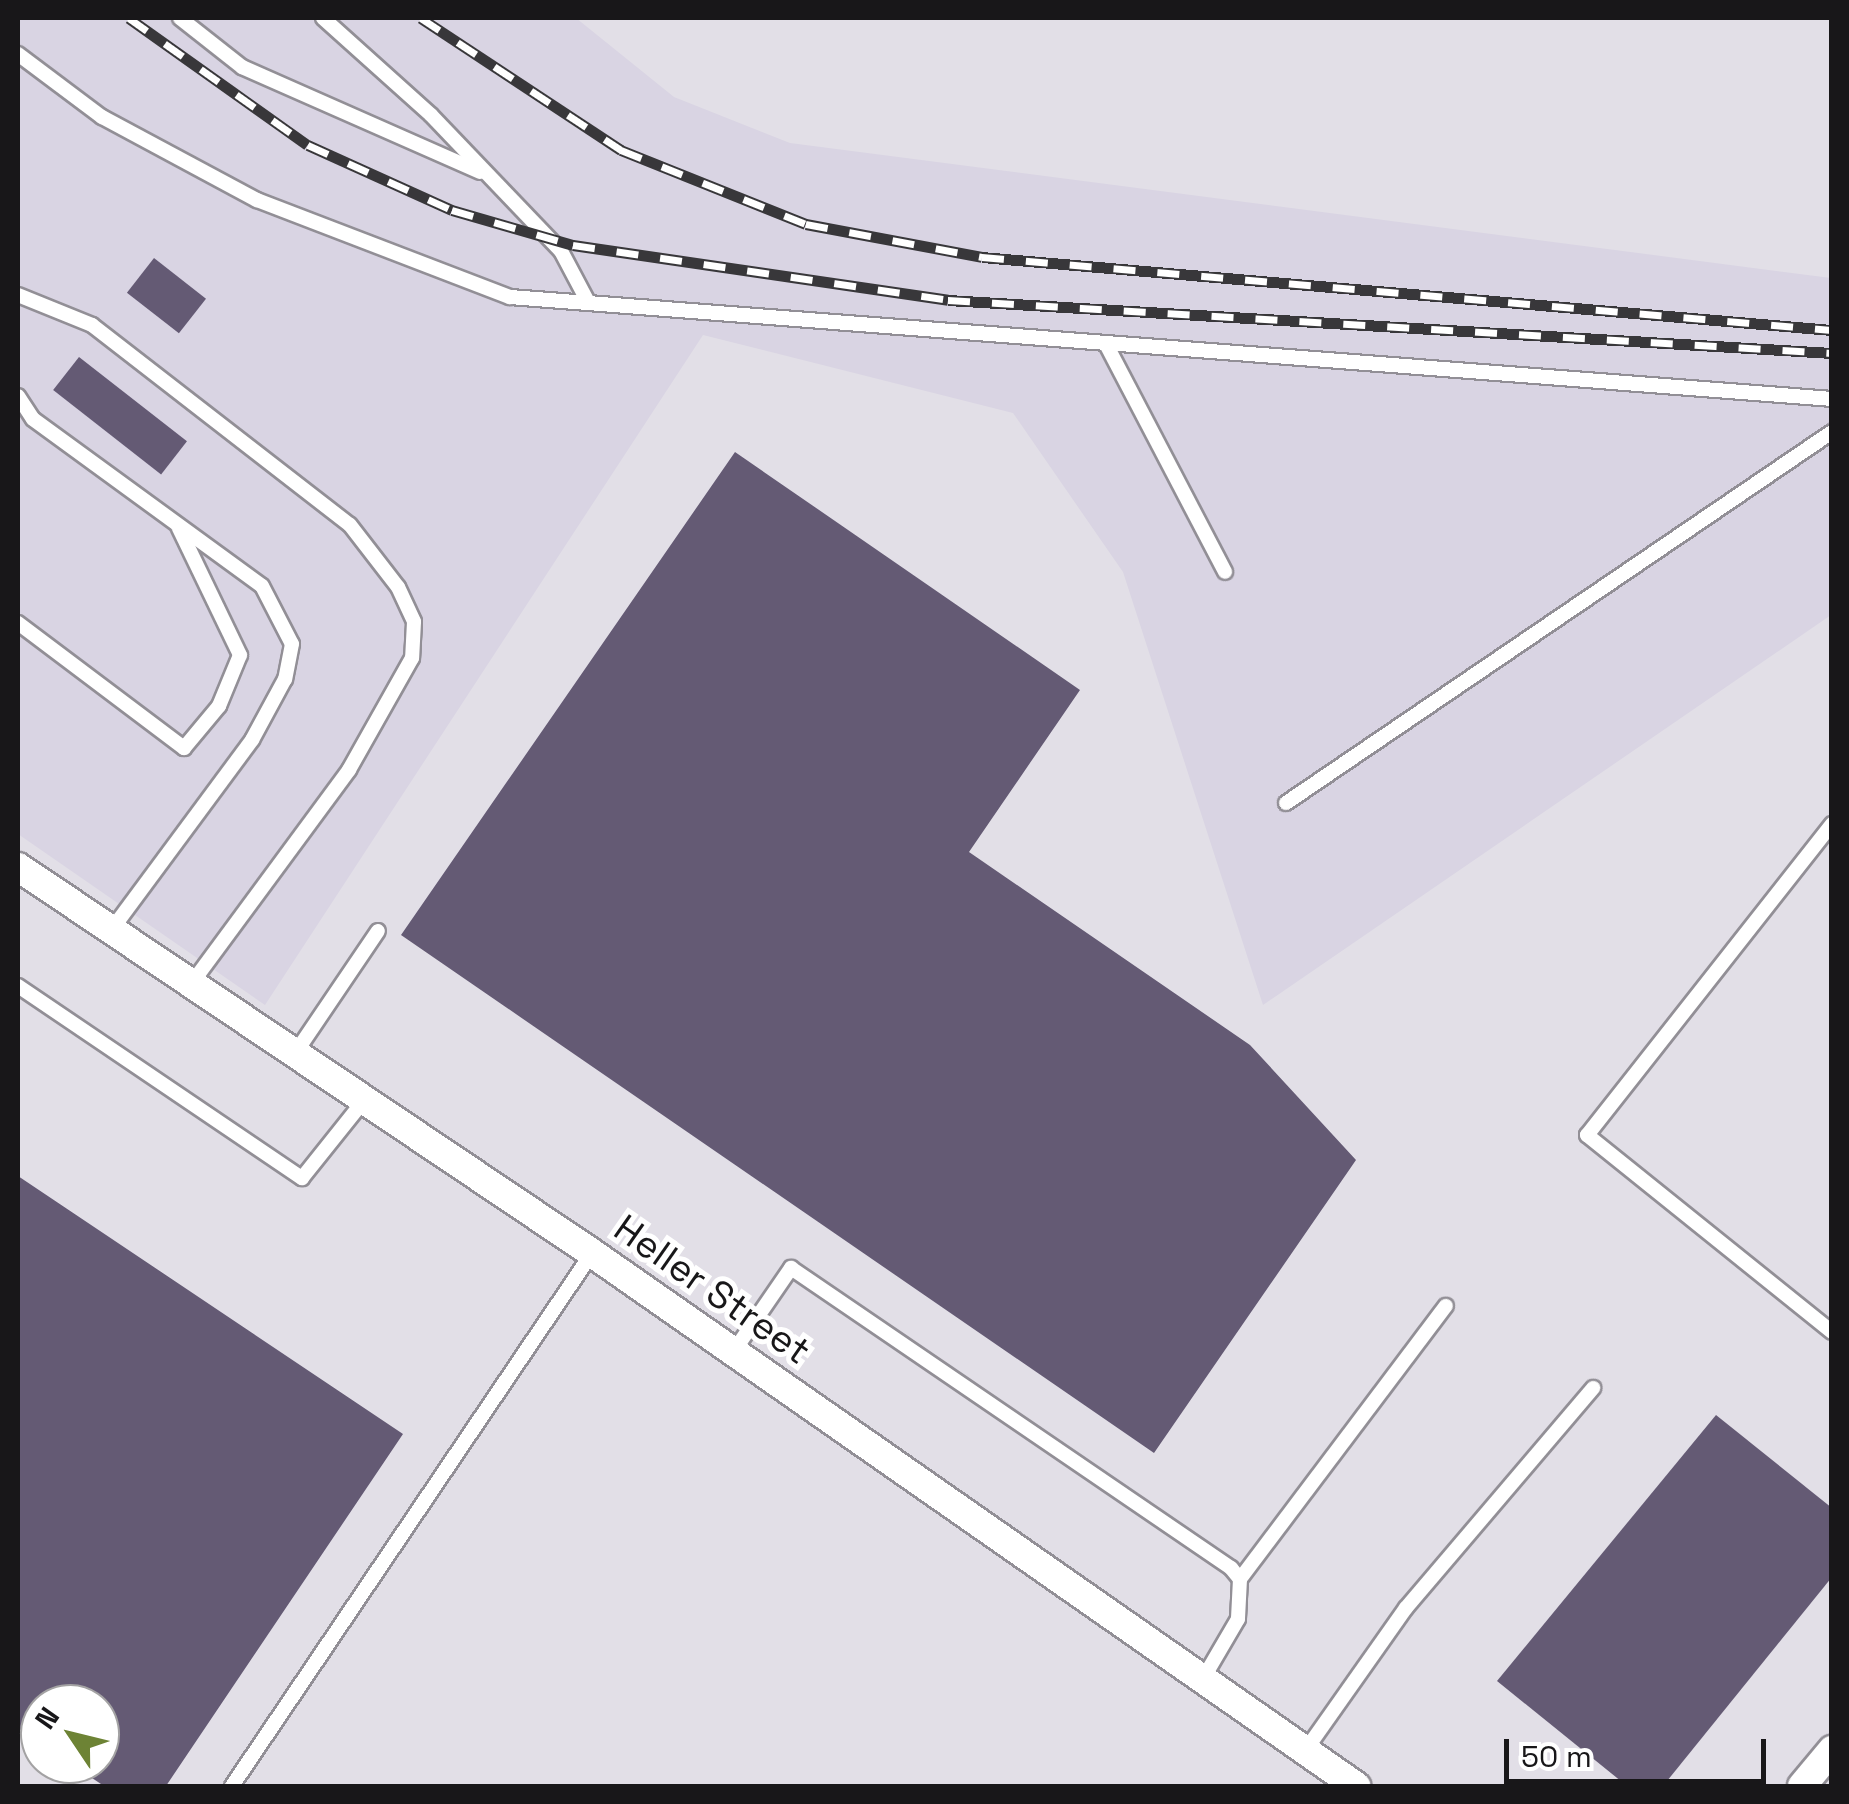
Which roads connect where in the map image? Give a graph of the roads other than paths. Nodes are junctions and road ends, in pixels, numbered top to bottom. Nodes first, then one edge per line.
1 (180, 18) edge
2 (323, 18) edge
3 (18, 54) edge
4 (490, 177) junction
5 (18, 295) edge
6 (588, 302) junction
7 (1106, 344) junction
8 (18, 396) edge
9 (1832, 399) edge
10 (1832, 432) edge
11 (177, 524) junction
12 (1225, 572) dead end
13 (18, 623) edge
14 (1286, 803) dead end
15 (1832, 824) edge
16 (18, 867) edge
17 (112, 929) junction
18 (378, 931) dead end
19 (192, 983) junction
20 (18, 986) edge
21 (296, 1052) junction
22 (365, 1098) junction
23 (592, 1253) junction
24 (1446, 1306) dead end
25 (1832, 1332) edge
26 (734, 1351) junction
27 (1593, 1388) dead end
28 (1240, 1579) junction
29 (1203, 1680) junction
30 (1832, 1750) edge
31 (1305, 1751) junction
32 (232, 1786) edge
33 (1356, 1786) edge
34 (1802, 1786) edge

1 - 4 lane
2 - 4 lane
3 - 6 lane
4 - 6 lane
5 - 19 lane
6 - 7 lane
7 - 9 lane
7 - 12 lane
8 - 11 lane
10 - 14 lane
11 - 13 lane
11 - 17 lane
15 - 25 lane
16 - 17 street, Heller Street
17 - 19 street, Heller Street
18 - 21 lane
19 - 21 street, Heller Street
20 - 22 lane
21 - 22 street, Heller Street
22 - 23 street, Heller Street
23 - 26 street, Heller Street
23 - 32 lane
24 - 28 lane
26 - 28 lane
26 - 29 street, Heller Street
27 - 31 lane
28 - 29 lane
29 - 31 street, Heller Street
30 - 34 street
31 - 33 street, Heller Street

